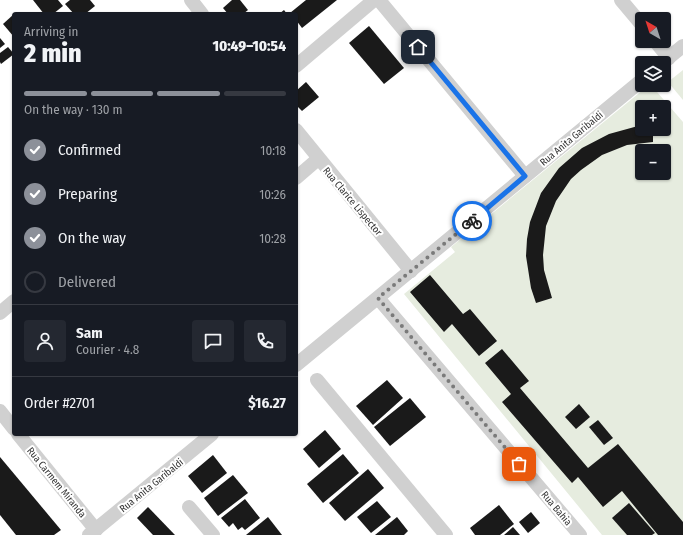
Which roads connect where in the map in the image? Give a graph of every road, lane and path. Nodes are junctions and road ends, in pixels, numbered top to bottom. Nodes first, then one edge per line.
1 (191, 0) edge
2 (374, 0) edge
3 (379, 0) edge
4 (621, 0) edge
5 (200, 12) edge
6 (635, 17) edge
7 (683, 46) edge
8 (670, 56) edge
9 (298, 64) edge
10 (635, 86) edge
11 (298, 133) edge
12 (318, 159) junction
13 (298, 176) edge
14 (525, 176) junction
15 (411, 271) junction
16 (378, 298) junction
17 (12, 303) edge
18 (0, 313) edge
19 (298, 363) edge
20 (317, 380) dead end
21 (0, 411) edge
22 (12, 426) edge
23 (20, 436) edge
24 (210, 436) edge
25 (189, 507) dead end
26 (93, 532) edge
27 (213, 535) edge
28 (446, 535) edge
29 (580, 535) edge

1 - 5 street
2 - 9 street
3 - 14 street
4 - 6 street
7 - 8 street
10 - 14 street, Rua Anita Garibaldi
11 - 12 street, Rua Clarice Lispector
12 - 13 street
12 - 15 street, Rua Clarice Lispector
14 - 15 street, Rua Anita Garibaldi
15 - 16 street, Rua Anita Garibaldi
16 - 19 street, Rua Anita Garibaldi
16 - 29 street, Rua Bahia
17 - 18 street
20 - 28 street
21 - 22 street
23 - 26 street, Rua Carmem Miranda
24 - 26 street, Rua Anita Garibaldi
25 - 27 street

